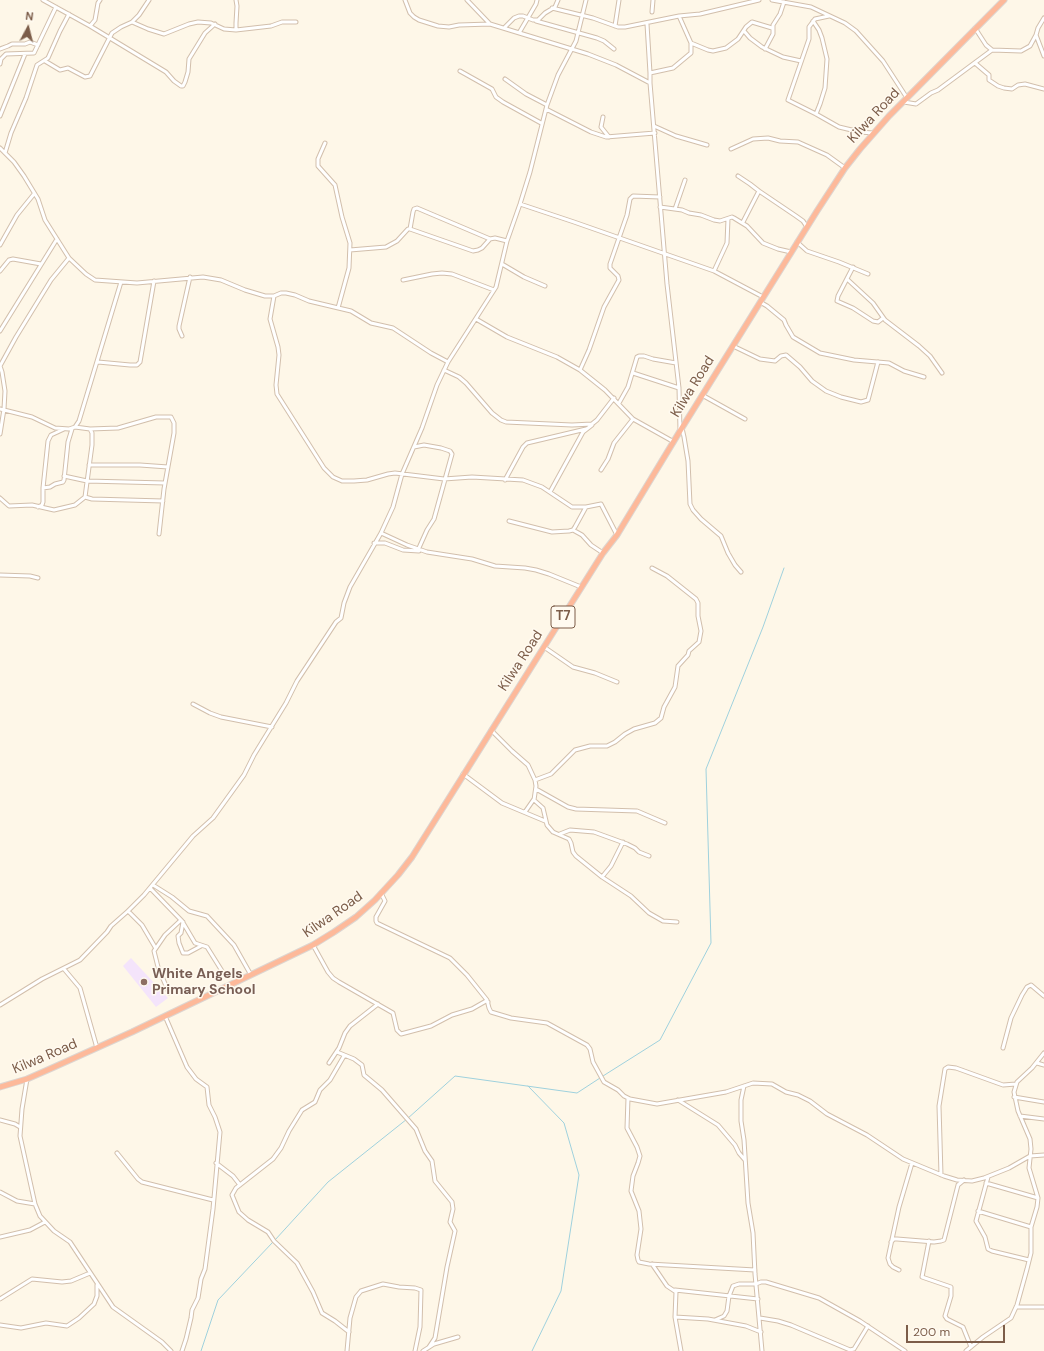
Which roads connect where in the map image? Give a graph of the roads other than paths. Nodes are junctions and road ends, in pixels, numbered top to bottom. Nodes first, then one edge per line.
1 (43, 0) edge
2 (100, 0) edge
3 (149, 0) edge
4 (236, 0) edge
5 (405, 0) edge
6 (466, 0) edge
7 (537, 0) edge
8 (558, 0) edge
9 (586, 0) edge
10 (619, 0) edge
11 (653, 0) edge
12 (759, 0) edge
13 (772, 0) edge
14 (1004, 0) edge
15 (784, 2) junction
16 (797, 2) edge
17 (56, 7) junction
18 (552, 8) junction
19 (652, 12) dead end
20 (69, 14) junction
21 (582, 15) junction
22 (679, 16) junction
23 (828, 16) junction
24 (528, 17) junction
25 (1044, 18) edge
26 (536, 21) junction
27 (813, 21) junction
28 (132, 22) junction
29 (296, 22) dead end
30 (215, 24) junction
31 (490, 24) junction
32 (647, 24) junction
33 (90, 26) junction
34 (615, 26) junction
35 (504, 28) junction
36 (772, 28) junction
37 (975, 28) junction
38 (1038, 28) junction
39 (236, 30) junction
40 (1044, 30) edge
41 (744, 31) junction
42 (519, 33) junction
43 (578, 33) junction
44 (1036, 35) junction
45 (109, 37) junction
46 (691, 43) junction
47 (38, 45) junction
48 (0, 48) edge
49 (614, 49) dead end
50 (765, 49) junction
51 (572, 50) junction
52 (992, 50) junction
53 (25, 54) junction
54 (1044, 56) edge
55 (45, 61) junction
56 (801, 61) junction
57 (975, 63) junction
58 (0, 64) edge
59 (460, 71) dead end
60 (650, 73) junction
61 (505, 79) dead end
62 (650, 83) junction
63 (1044, 90) edge
64 (905, 100) junction
65 (546, 107) junction
66 (816, 114) junction
67 (0, 116) edge
68 (603, 117) dead end
69 (541, 124) junction
70 (654, 126) junction
71 (655, 133) junction
72 (873, 133) junction
73 (609, 137) junction
74 (325, 143) dead end
75 (707, 145) dead end
76 (0, 148) edge
77 (731, 149) dead end
78 (5, 153) junction
79 (845, 168) junction
80 (738, 176) dead end
81 (685, 180) dead end
82 (758, 191) junction
83 (34, 194) junction
84 (660, 197) junction
85 (520, 204) junction
86 (660, 207) junction
87 (675, 209) junction
88 (728, 218) junction
89 (743, 222) junction
90 (807, 227) junction
91 (410, 229) junction
92 (490, 238) junction
93 (619, 238) junction
94 (57, 239) junction
95 (507, 241) junction
96 (797, 242) junction
97 (0, 244) edge
98 (350, 250) junction
99 (791, 252) junction
100 (665, 254) junction
101 (69, 258) junction
102 (41, 264) junction
103 (502, 264) junction
104 (853, 267) junction
105 (0, 271) edge
106 (714, 271) junction
107 (868, 274) dead end
108 (190, 277) junction
109 (847, 279) junction
110 (403, 280) dead end
111 (154, 281) junction
112 (121, 282) junction
113 (546, 286) dead end
114 (494, 290) junction
115 (274, 296) junction
116 (763, 297) junction
117 (760, 302) junction
118 (338, 308) junction
119 (883, 318) junction
120 (476, 319) junction
121 (0, 331) edge
122 (182, 336) dead end
123 (733, 346) junction
124 (98, 362) junction
125 (448, 362) junction
126 (878, 362) junction
127 (676, 363) junction
128 (0, 366) edge
129 (444, 370) junction
130 (580, 370) junction
131 (633, 373) junction
132 (942, 373) dead end
133 (924, 377) dead end
134 (679, 388) junction
135 (702, 395) junction
136 (614, 398) junction
137 (619, 404) junction
138 (2, 409) edge
139 (633, 418) junction
140 (745, 419) dead end
141 (592, 424) junction
142 (74, 428) junction
143 (64, 429) junction
144 (90, 429) junction
145 (586, 429) junction
146 (681, 429) junction
147 (0, 434) edge
148 (674, 442) junction
149 (414, 447) junction
150 (89, 465) junction
151 (168, 467) junction
152 (602, 470) dead end
153 (402, 474) junction
154 (64, 476) junction
155 (444, 479) junction
156 (505, 480) junction
157 (87, 481) junction
158 (165, 483) junction
159 (43, 488) junction
160 (550, 492) junction
161 (85, 497) junction
162 (0, 498) edge
163 (163, 501) junction
164 (37, 507) junction
165 (586, 507) junction
166 (509, 521) dead end
167 (573, 530) junction
168 (381, 533) junction
169 (159, 534) dead end
170 (617, 535) junction
171 (374, 543) junction
172 (418, 550) junction
173 (603, 553) junction
174 (437, 554) junction
175 (652, 568) dead end
176 (741, 572) dead end
177 (0, 575) edge
178 (38, 578) dead end
179 (582, 587) junction
180 (544, 647) junction
181 (618, 682) dead end
182 (193, 704) dead end
183 (272, 727) junction
184 (491, 730) junction
185 (463, 774) junction
186 (535, 780) junction
187 (536, 789) junction
188 (534, 799) junction
189 (524, 812) junction
190 (545, 821) junction
191 (666, 823) dead end
192 (560, 834) junction
193 (623, 842) junction
194 (649, 856) dead end
195 (602, 877) junction
196 (153, 885) junction
197 (150, 888) junction
198 (381, 894) junction
199 (128, 911) junction
200 (182, 921) junction
201 (678, 922) dead end
202 (202, 945) junction
203 (313, 945) junction
204 (155, 947) junction
205 (64, 969) junction
206 (222, 971) dead end
207 (251, 975) junction
208 (169, 993) dead end
209 (1044, 996) edge
210 (488, 1002) junction
211 (378, 1004) junction
212 (0, 1005) edge
213 (165, 1016) junction
214 (97, 1048) junction
215 (1003, 1048) dead end
216 (336, 1052) junction
217 (1044, 1053) edge
218 (344, 1056) junction
219 (1036, 1062) junction
220 (329, 1063) dead end
221 (1044, 1065) edge
222 (27, 1079) junction
223 (1016, 1084) junction
224 (744, 1086) junction
225 (0, 1087) edge
226 (1014, 1097) junction
227 (628, 1098) junction
228 (678, 1100) junction
229 (1044, 1102) edge
230 (1020, 1116) junction
231 (1044, 1119) edge
232 (0, 1120) edge
233 (20, 1127) junction
234 (117, 1153) dead end
235 (1044, 1155) edge
236 (1030, 1156) junction
237 (745, 1160) junction
238 (216, 1163) junction
239 (912, 1163) junction
240 (941, 1175) junction
241 (988, 1177) junction
242 (964, 1180) junction
243 (986, 1182) junction
244 (240, 1185) junction
245 (0, 1192) edge
246 (1038, 1198) junction
247 (213, 1200) junction
248 (35, 1204) junction
249 (978, 1211) junction
250 (45, 1222) junction
251 (1031, 1227) junction
252 (0, 1237) edge
253 (929, 1241) junction
254 (891, 1242) junction
255 (1029, 1260) junction
256 (652, 1264) junction
257 (755, 1270) junction
258 (899, 1270) dead end
259 (90, 1273) junction
260 (96, 1283) junction
261 (756, 1284) junction
262 (675, 1290) junction
263 (729, 1296) junction
264 (0, 1299) edge
265 (758, 1299) junction
266 (1044, 1307) edge
267 (1016, 1308) junction
268 (674, 1317) junction
269 (760, 1318) junction
270 (715, 1320) junction
271 (0, 1326) edge
272 (868, 1326) junction
273 (349, 1332) junction
274 (761, 1332) junction
275 (458, 1337) dead end
276 (429, 1347) junction
277 (971, 1347) junction
278 (171, 1351) edge
279 (182, 1351) edge
280 (347, 1351) edge
281 (415, 1351) edge
282 (423, 1351) edge
283 (681, 1351) edge
284 (762, 1351) edge
285 (905, 1351) edge
286 (966, 1351) edge

1 - 17 street
2 - 33 street
3 - 28 street
4 - 39 street
5 - 31 street
6 - 31 street
7 - 24 street
8 - 18 street
9 - 21 street
10 - 34 street
11 - 19 street
12 - 22 street
13 - 15 street
14 - 37 highway, Kilwa Road / T7
15 - 16 street
15 - 36 street
16 - 23 street
17 - 20 street
17 - 47 street
18 - 21 street
18 - 26 street
20 - 33 street
20 - 55 street
21 - 34 street
21 - 43 street
22 - 32 street
22 - 46 street
23 - 27 street
23 - 64 street
24 - 26 street
24 - 35 street
24 - 42 street
25 - 38 street
26 - 43 street
27 - 56 street
27 - 66 street
28 - 30 street
28 - 45 street
29 - 39 street
30 - 39 street
30 - 45 street
31 - 35 street
32 - 34 street
32 - 60 street
33 - 45 street
35 - 42 street
36 - 41 street
36 - 50 street
37 - 52 street
37 - 64 highway, Kilwa Road / T7
38 - 40 street
38 - 44 street
41 - 46 street
41 - 50 street
42 - 51 street
43 - 49 street
43 - 51 street
44 - 52 street
44 - 54 street
45 - 55 street
46 - 60 street
47 - 48 street
47 - 53 street
50 - 56 street
51 - 62 street
51 - 65 street
52 - 57 street
53 - 58 street
53 - 67 street
55 - 78 street
56 - 66 street
57 - 63 street
57 - 64 street
59 - 69 street
60 - 62 street
61 - 65 street
62 - 70 street
64 - 72 highway, Kilwa Road / T7
65 - 69 street
65 - 73 street
66 - 72 street
68 - 73 street
69 - 85 street
70 - 71 street
70 - 75 street
71 - 73 street
71 - 84 street
72 - 79 highway, Kilwa Road / T7
74 - 98 street
76 - 78 street
77 - 79 street
78 - 83 street
79 - 90 highway, Kilwa Road / T7
80 - 82 street
81 - 87 street
82 - 89 street
82 - 90 street
83 - 94 street
83 - 97 street
84 - 86 street
84 - 93 street
85 - 93 street
85 - 95 street
86 - 87 street
86 - 100 street
87 - 88 street
88 - 89 street
88 - 106 street
89 - 99 street
90 - 96 highway, Kilwa Road / T7
91 - 92 street
91 - 92 street
91 - 98 street
92 - 95 street
93 - 100 street
93 - 130 street
94 - 101 street
94 - 102 street
95 - 103 street
96 - 99 highway, Kilwa Road / T7
96 - 104 street
98 - 118 street
99 - 116 highway, Kilwa Road / T7
100 - 106 street
100 - 127 street
101 - 112 street
101 - 128 street
102 - 105 street
102 - 121 street
103 - 113 street
103 - 114 street
104 - 107 street
104 - 109 street
106 - 116 street
108 - 111 street
108 - 115 street
108 - 122 street
109 - 119 street
109 - 119 street
110 - 114 street
111 - 112 street
111 - 124 street
112 - 124 street
114 - 120 street
115 - 118 street
115 - 153 street
116 - 117 highway, Kilwa Road / T7
117 - 123 highway, Kilwa Road / T7
117 - 126 street
118 - 125 street
119 - 132 street
120 - 125 street
120 - 130 street
123 - 126 street
123 - 135 highway, Kilwa Road / T7
124 - 142 street
125 - 129 street
126 - 133 street
127 - 131 street
127 - 134 street
128 - 138 street
129 - 141 street
129 - 149 street
130 - 136 street
131 - 134 street
131 - 137 street
134 - 146 street
135 - 140 street
135 - 146 highway, Kilwa Road / T7
136 - 137 street
136 - 141 street
137 - 139 street
138 - 143 street
138 - 147 street
139 - 148 street
139 - 152 street
141 - 145 street
142 - 143 street
142 - 144 street
142 - 154 street
143 - 159 street
144 - 150 street
144 - 151 street
145 - 156 street
145 - 160 street
146 - 148 highway, Kilwa Road / T7
146 - 176 street
148 - 170 highway, Kilwa Road / T7
149 - 153 street
149 - 155 street
150 - 151 street
150 - 157 street
151 - 158 street
153 - 155 street
153 - 168 street
154 - 157 street
154 - 159 street
155 - 156 street
155 - 172 street
156 - 160 street
157 - 158 street
157 - 161 street
158 - 163 street
159 - 164 street
160 - 165 street
161 - 163 street
161 - 164 street
162 - 164 street
163 - 169 street
165 - 167 street
165 - 170 street
166 - 167 street
167 - 173 street
168 - 171 street
168 - 172 street
170 - 173 highway, Kilwa Road / T7
171 - 174 street
171 - 183 street
172 - 174 street
173 - 179 highway, Kilwa Road / T7
174 - 179 street
175 - 186 street
177 - 178 street
179 - 180 highway, Kilwa Road / T7
180 - 181 street
180 - 184 highway, Kilwa Road / T7
182 - 183 street
183 - 196 street
184 - 185 highway, Kilwa Road / T7
184 - 186 street
185 - 189 street
185 - 198 highway, Kilwa Road / T7
186 - 187 street
187 - 188 street
187 - 191 street
188 - 189 street
188 - 190 street
189 - 190 street
190 - 192 street
192 - 193 street
192 - 195 street
193 - 194 street
193 - 195 street
195 - 201 street
196 - 197 street
196 - 207 street
197 - 199 street
197 - 200 street
198 - 203 highway, Kilwa Road / T7
198 - 210 street
199 - 204 street
199 - 205 street
200 - 202 street
200 - 202 street
200 - 204 street
202 - 206 street
203 - 207 highway, Kilwa Road / T7
203 - 211 street
204 - 208 street
205 - 212 street
205 - 214 street
207 - 213 highway, Kilwa Road / T7
209 - 215 street
210 - 211 street
210 - 227 street
211 - 216 street
213 - 214 highway, Kilwa Road / T7
213 - 238 street
214 - 222 highway, Kilwa Road / T7
216 - 218 street
216 - 220 street
217 - 219 street
218 - 244 street
218 - 276 street
219 - 221 street
219 - 223 street
222 - 225 highway, Kilwa Road / T7
222 - 233 street
223 - 226 street
223 - 240 street
224 - 228 street
224 - 237 street
224 - 239 street
226 - 229 street
226 - 230 street
227 - 228 street
227 - 256 street
228 - 237 street
230 - 231 street
230 - 236 street
232 - 233 street
233 - 248 street
234 - 247 street
235 - 236 street
236 - 241 street
236 - 246 street
237 - 257 street
238 - 244 street
238 - 247 street
239 - 240 street
239 - 254 street
240 - 242 street
241 - 242 street
241 - 243 street
242 - 253 street
243 - 246 street
243 - 249 street
244 - 273 street
245 - 248 street
246 - 251 street
247 - 279 street
248 - 250 street
249 - 251 street
249 - 255 street
250 - 252 street
250 - 259 street
251 - 255 street
253 - 254 street
253 - 277 street
254 - 258 street
255 - 267 street
256 - 257 street
256 - 262 street
257 - 261 street
259 - 260 street
259 - 264 street
260 - 271 street
260 - 278 street
261 - 263 street
261 - 265 street
261 - 272 street
262 - 263 street
262 - 268 street
263 - 265 street
263 - 270 street
265 - 269 street
266 - 267 street
267 - 277 street
268 - 270 street
268 - 283 street
269 - 272 street
269 - 274 street
270 - 274 street
272 - 285 street
273 - 280 street
273 - 281 street
274 - 284 street
275 - 276 street
276 - 282 street
277 - 286 street

